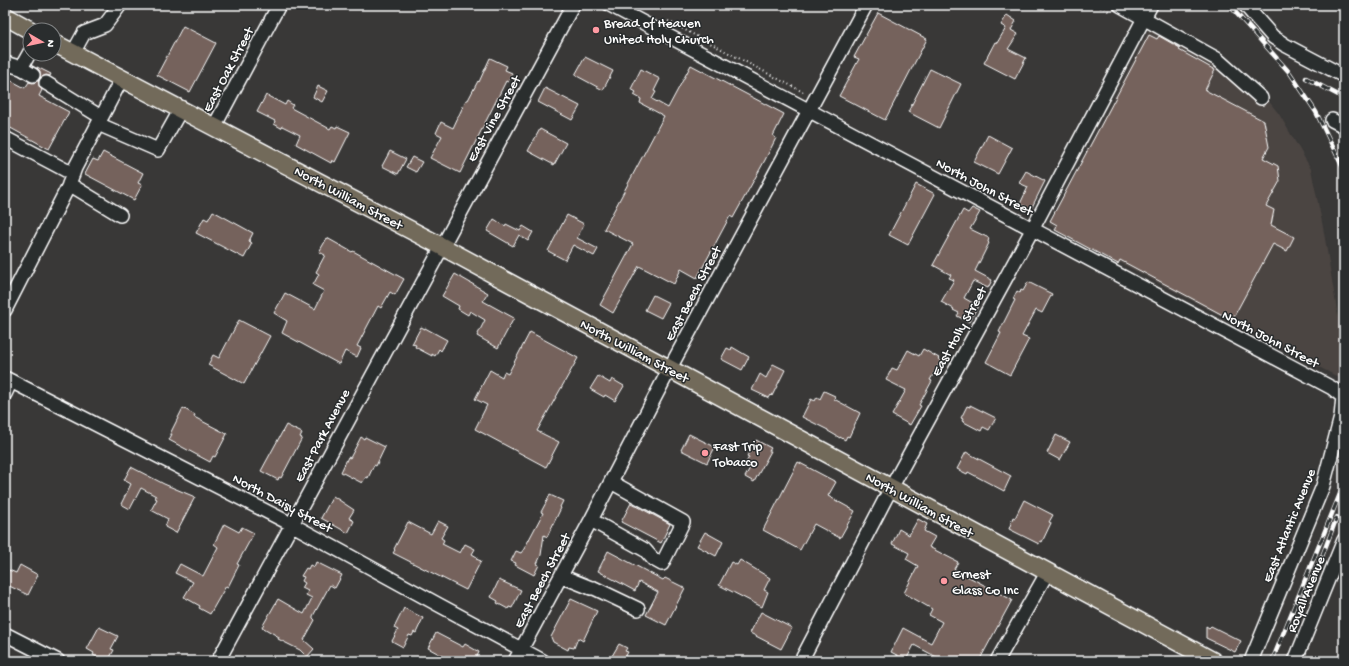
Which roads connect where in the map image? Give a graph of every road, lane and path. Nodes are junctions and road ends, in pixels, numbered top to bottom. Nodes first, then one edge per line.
1 (120, 5) edge
2 (279, 5) edge
3 (573, 5) edge
4 (610, 5) edge
5 (866, 5) edge
6 (1120, 5) edge
7 (1151, 5) edge
8 (1245, 5) edge
9 (5, 16) edge
10 (1144, 18) junction
11 (666, 20) dead end
12 (22, 26) edge
13 (62, 47) edge
14 (73, 53) junction
15 (24, 62) edge
16 (5, 63) edge
17 (21, 68) junction
18 (32, 75) dead end
19 (1344, 76) edge
20 (122, 78) junction
21 (46, 83) dead end
22 (805, 94) dead end
23 (1261, 98) dead end
24 (181, 109) junction
25 (809, 110) junction
26 (1332, 120) dead end
27 (100, 121) junction
28 (214, 126) junction
29 (1344, 126) edge
30 (5, 138) edge
31 (71, 179) junction
32 (120, 215) dead end
33 (1032, 230) junction
34 (442, 246) junction
35 (5, 310) edge
36 (670, 368) junction
37 (8, 380) edge
38 (5, 394) edge
39 (1343, 397) joint
40 (611, 482) junction
41 (891, 488) junction
42 (591, 520) junction
43 (291, 524) junction
44 (1344, 540) edge
45 (1047, 572) junction
46 (561, 576) junction
47 (638, 609) dead end
48 (5, 634) edge
49 (518, 655) edge
50 (58, 661) edge
51 (218, 661) edge
52 (544, 661) edge
53 (801, 661) edge
54 (997, 661) edge
55 (1213, 661) edge
56 (1251, 661) edge
57 (1295, 661) edge

1 - 14 street
2 - 28 street, East Oak Street
3 - 34 street, East Vine Street
4 - 25 street, North John Street
5 - 25 street, East Beech Street
6 - 10 street
7 - 10 street, East Holly Street
8 - 19 street
9 - 12 main road
10 - 23 street
10 - 33 street, East Holly Street
11 - 22 path
13 - 14 main road, North William Street
14 - 20 main road, North William Street
15 - 17 street
16 - 17 street
17 - 18 street
20 - 24 main road, North William Street
20 - 27 street
21 - 27 street
24 - 27 street
24 - 28 main road, North William Street
25 - 33 street, North John Street
25 - 36 street, East Beech Street
26 - 29 street
27 - 31 street
28 - 34 main road, North William Street
30 - 31 street
31 - 32 street
31 - 35 street
33 - 39 street, North John Street
33 - 41 street, East Holly Street
34 - 36 main road, North William Street
34 - 43 street, East Park Avenue
36 - 40 street, East Beech Street
36 - 41 main road, North William Street
37 - 38 street
37 - 43 street, North Daisy Street
39 - 56 street, East Atlantic Avenue
40 - 42 street, East Beech Street
40 - 42 street
41 - 45 main road, North William Street
41 - 53 street, East Holly Street
42 - 46 street, East Beech Street
43 - 49 street, North Daisy Street
43 - 51 street, East Park Avenue
44 - 57 street, Royall Avenue
45 - 54 street
45 - 55 main road, North William Street
46 - 47 street
46 - 49 street, East Beech Street
48 - 50 street
49 - 52 street, North Daisy Street

